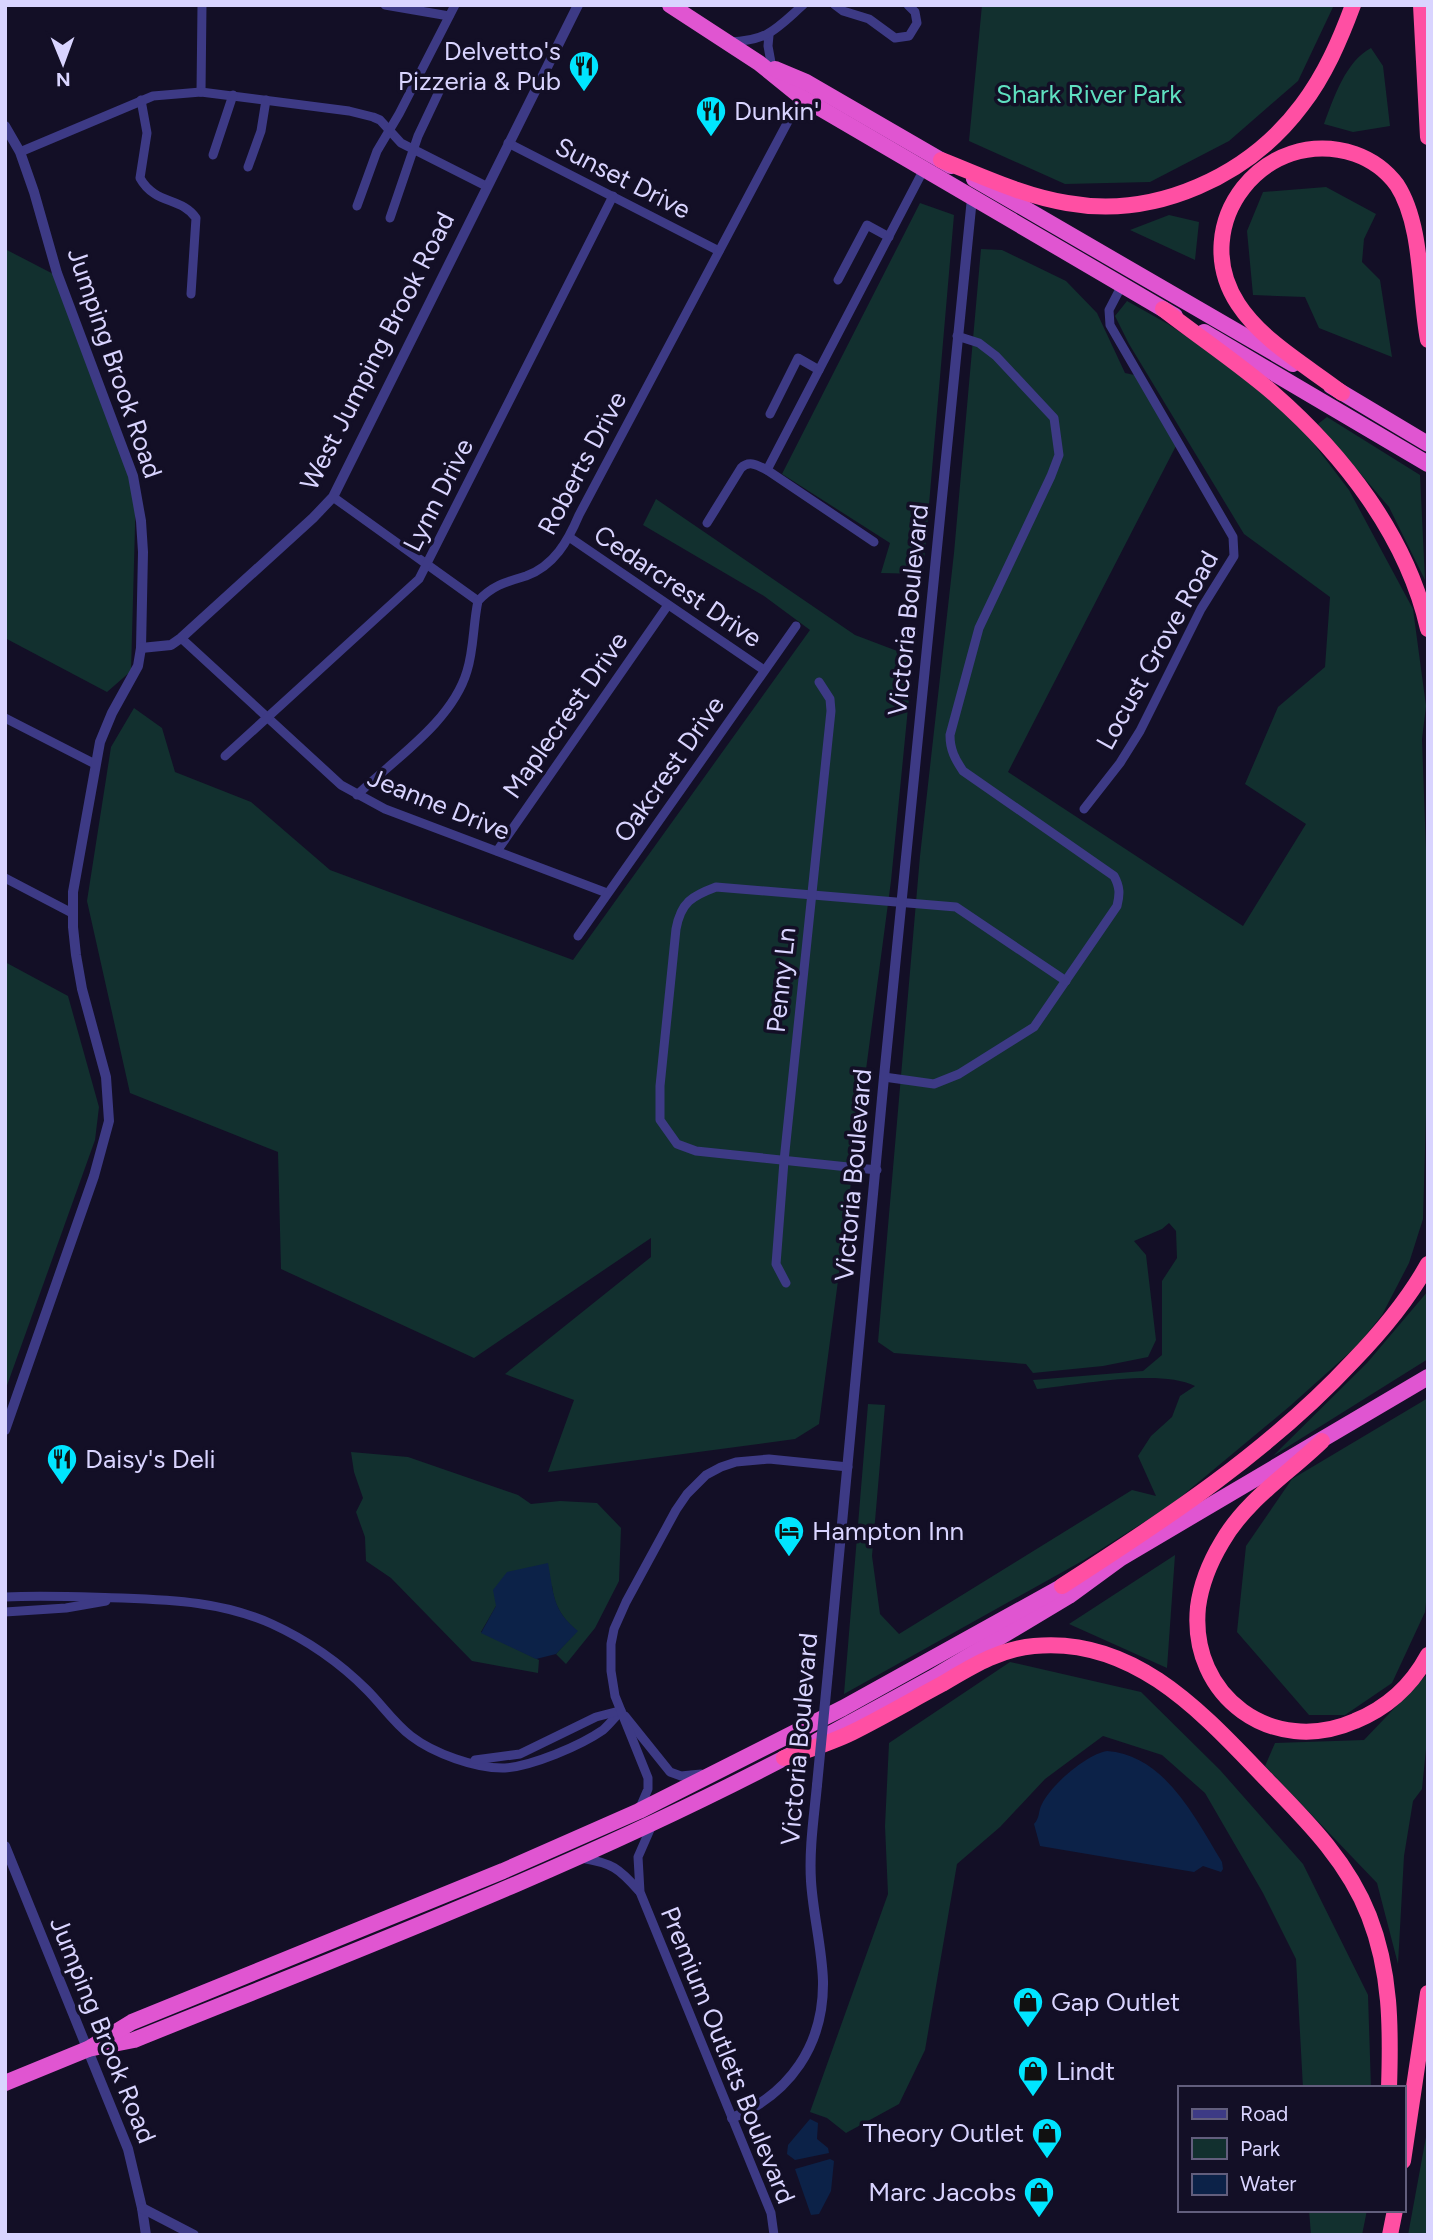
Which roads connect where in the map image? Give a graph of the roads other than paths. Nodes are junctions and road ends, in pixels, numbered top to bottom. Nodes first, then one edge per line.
1 (202, 5) edge
2 (385, 5) edge
3 (454, 5) edge
4 (578, 5) edge
5 (670, 5) edge
6 (803, 5) edge
7 (835, 5) edge
8 (908, 5) edge
9 (1353, 5) edge
10 (1421, 5) edge
11 (449, 16) junction
12 (769, 35) junction
13 (726, 42) junction
14 (765, 65) junction
15 (445, 79) dead end
16 (201, 92) junction
17 (233, 95) junction
18 (801, 97) junction
19 (141, 100) junction
20 (267, 100) junction
21 (5, 126) edge
22 (390, 130) junction
23 (1428, 136) edge
24 (508, 143) junction
25 (414, 149) junction
26 (20, 152) junction
27 (213, 155) dead end
28 (941, 160) junction
29 (248, 167) dead end
30 (924, 169) junction
31 (486, 186) junction
32 (613, 196) junction
33 (972, 198) junction
34 (357, 206) dead end
35 (390, 218) dead end
36 (889, 237) junction
37 (719, 251) junction
38 (838, 280) dead end
39 (1122, 285) junction
40 (191, 294) dead end
41 (1163, 309) junction
42 (957, 336) junction
43 (1428, 340) edge
44 (819, 370) junction
45 (1342, 393) junction
46 (770, 414) dead end
47 (1428, 444) edge
48 (1428, 464) edge
49 (766, 470) junction
50 (333, 497) junction
51 (707, 523) dead end
52 (569, 537) junction
53 (874, 542) dead end
54 (427, 565) junction
55 (478, 601) junction
56 (668, 604) junction
57 (796, 626) dead end
58 (1428, 629) edge
59 (181, 638) junction
60 (141, 648) junction
61 (764, 670) junction
62 (819, 682) dead end
63 (5, 718) edge
64 (267, 718) junction
65 (225, 756) dead end
66 (95, 764) junction
67 (357, 796) junction
68 (1084, 809) dead end
69 (497, 851) junction
70 (5, 878) edge
71 (607, 893) junction
72 (810, 895) junction
73 (902, 904) junction
74 (72, 913) junction
75 (578, 936) dead end
76 (1066, 981) junction
77 (884, 1077) junction
78 (784, 1160) junction
79 (877, 1170) junction
80 (1428, 1264) edge
81 (786, 1283) dead end
82 (1428, 1377) edge
83 (5, 1430) edge
84 (1322, 1441) junction
85 (848, 1467) junction
86 (1121, 1558) junction
87 (1062, 1586) junction
88 (5, 1597) edge
89 (121, 1598) junction
90 (5, 1612) edge
91 (1428, 1654) edge
92 (621, 1711) junction
93 (784, 1758) junction
94 (466, 1761) junction
95 (727, 1768) junction
96 (639, 1811) junction
97 (652, 1825) junction
98 (5, 1846) edge
99 (579, 1858) junction
100 (640, 1892) junction
101 (1428, 1993) edge
102 (88, 2049) junction
103 (5, 2083) edge
104 (1390, 2086) edge
105 (732, 2118) junction
106 (1405, 2148) edge
107 (142, 2208) junction
108 (1384, 2212) edge
109 (1395, 2212) edge
110 (146, 2235) edge
111 (194, 2235) edge
112 (774, 2235) edge
113 (1383, 2235) edge
114 (1390, 2235) edge

1 - 16 street
2 - 11 street
3 - 11 street
4 - 24 street, West Jumping Brook Road
5 - 13 highway
6 - 12 street
7 - 8 street
9 - 28 highway
10 - 23 highway
11 - 22 street
12 - 13 street
12 - 14 street
13 - 14 highway
14 - 18 highway
14 - 28 highway
15 - 25 street
16 - 17 street
16 - 19 street
17 - 20 street
17 - 27 street
18 - 30 highway
18 - 37 street, Roberts Drive
19 - 26 street
19 - 40 street
20 - 22 street
20 - 29 street
21 - 26 street, Jumping Brook Road
22 - 25 street
22 - 34 street
24 - 31 street, West Jumping Brook Road
24 - 32 street, Sunset Drive
25 - 31 street
25 - 35 street
26 - 60 street, Jumping Brook Road
28 - 45 highway
30 - 33 highway
30 - 36 street
31 - 50 street, West Jumping Brook Road
32 - 37 street, Sunset Drive
32 - 54 street, Lynn Drive
33 - 39 highway
33 - 42 street, Victoria Boulevard
36 - 38 street
36 - 44 street
37 - 52 street, Roberts Drive
39 - 41 highway
39 - 68 street, Locust Grove Road
41 - 48 highway
41 - 58 highway
42 - 73 street, Victoria Boulevard
42 - 76 street
43 - 45 highway
44 - 46 street
44 - 49 street
45 - 47 highway
49 - 51 street
49 - 53 street
50 - 54 street
50 - 59 street, West Jumping Brook Road
52 - 55 street, Roberts Drive
52 - 56 street, Cedarcrest Drive
54 - 55 street
54 - 64 street, Lynn Drive
55 - 67 street
56 - 61 street, Cedarcrest Drive
56 - 69 street, Maplecrest Drive
57 - 61 street, Oakcrest Drive
59 - 60 street, West Jumping Brook Road
59 - 64 street, Jeanne Drive
60 - 66 street, Jumping Brook Road
61 - 71 street, Oakcrest Drive
62 - 72 street, Penny Ln
63 - 66 street
64 - 65 street, Lynn Drive
64 - 67 street, Jeanne Drive
66 - 74 street, Jumping Brook Road
67 - 69 street, Jeanne Drive
69 - 71 street, Jeanne Drive
70 - 74 street
71 - 75 street, Oakcrest Drive
72 - 73 street
72 - 78 street, Penny Ln
72 - 78 street
73 - 76 street
73 - 77 street, Victoria Boulevard
74 - 83 street, Jumping Brook Road
76 - 77 street
77 - 79 street, Victoria Boulevard
78 - 79 street
78 - 81 street, Penny Ln
79 - 85 street, Victoria Boulevard
80 - 87 highway
82 - 84 highway
84 - 86 highway
84 - 91 highway
85 - 92 street
85 - 105 street, Victoria Boulevard, bridge
86 - 87 highway
86 - 93 highway
87 - 95 highway
88 - 89 street
89 - 90 street
89 - 94 street
92 - 94 street
92 - 94 street
92 - 95 street
92 - 96 street
93 - 97 highway
93 - 104 highway
95 - 96 highway
96 - 102 highway
97 - 99 highway
97 - 100 street, Premium Outlets Boulevard
98 - 102 street, Jumping Brook Road
99 - 100 street, Premium Outlets Boulevard
99 - 102 highway
100 - 105 street, Premium Outlets Boulevard
101 - 106 highway
102 - 103 highway
102 - 107 street, Jumping Brook Road
105 - 112 street, Premium Outlets Boulevard
107 - 110 street, Jumping Brook Road
107 - 111 street
108 - 113 highway
109 - 114 highway

